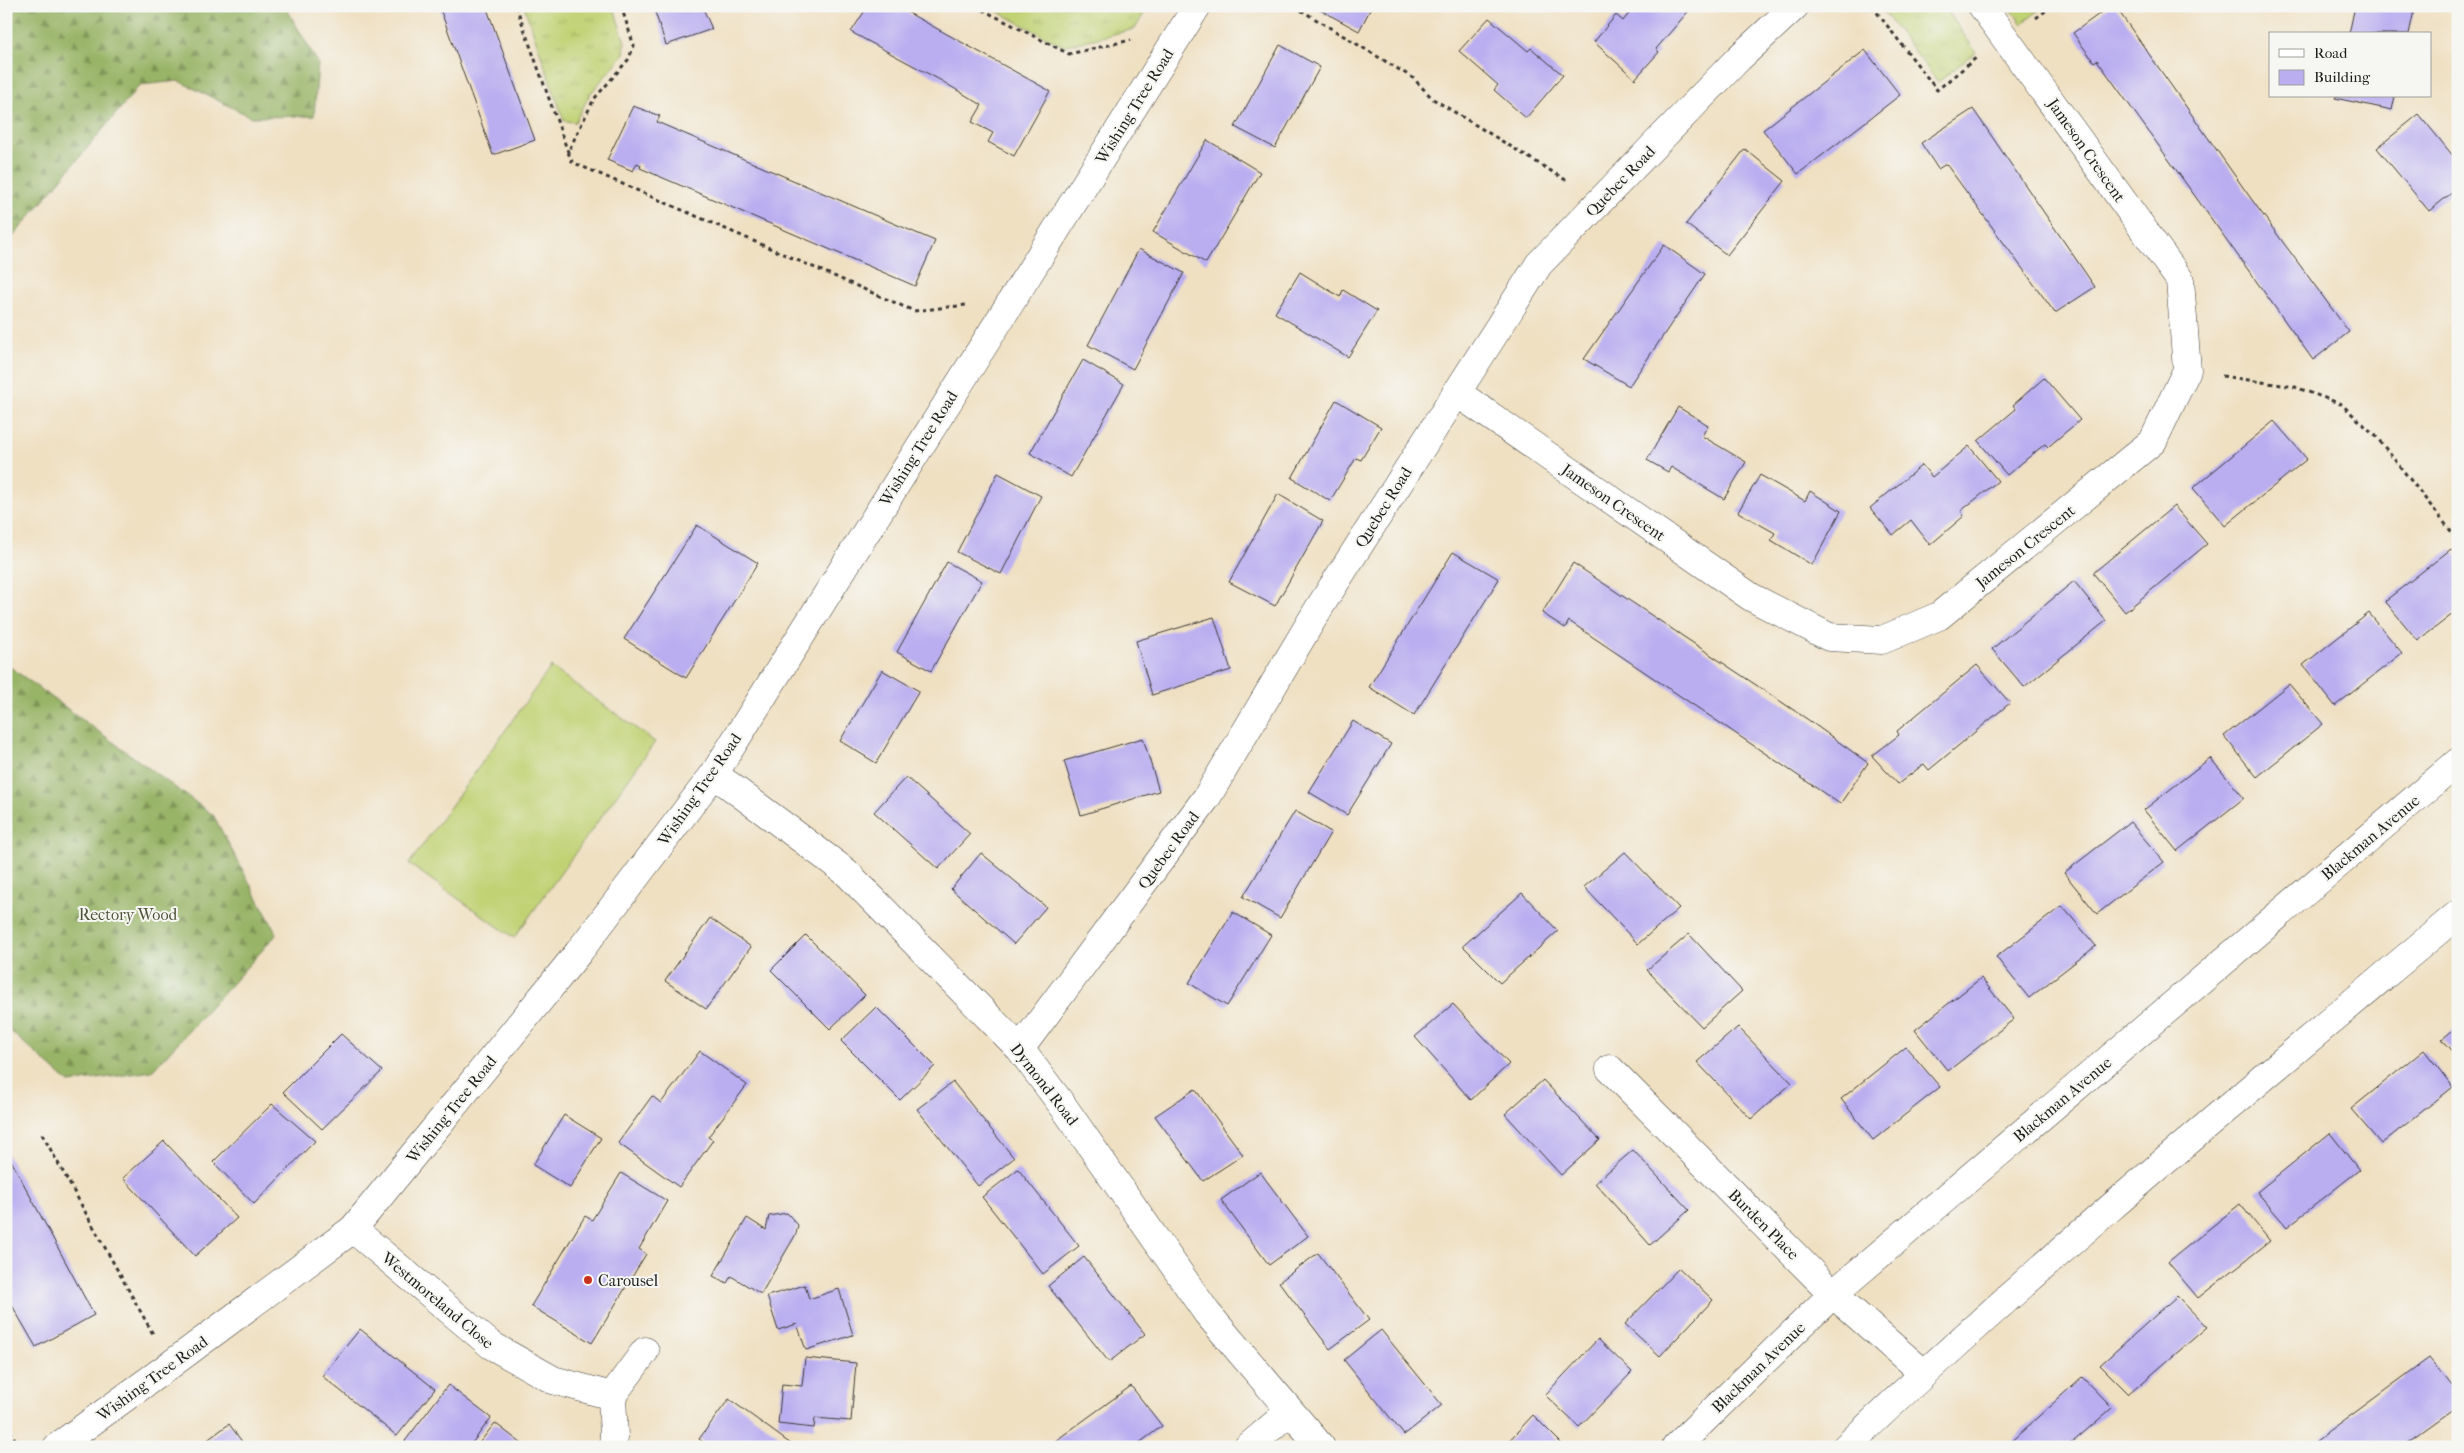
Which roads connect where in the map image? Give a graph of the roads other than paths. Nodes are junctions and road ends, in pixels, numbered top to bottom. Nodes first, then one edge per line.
1 (1795, 6) edge
2 (1982, 6) edge
3 (1190, 17) edge
4 (1456, 392) junction
5 (2458, 762) edge
6 (714, 774) junction
7 (2458, 914) edge
8 (1020, 1049) junction
9 (1610, 1069) dead end
10 (353, 1229) junction
11 (1833, 1294) junction
12 (645, 1351) dead end
13 (1923, 1373) junction
14 (612, 1396) junction
15 (1289, 1412) junction
16 (614, 1437) dead end
17 (56, 1447) edge
18 (1248, 1447) edge
19 (1321, 1447) edge
20 (1676, 1447) edge
21 (1846, 1447) edge

1 - 4 street, Quebec Road
2 - 4 street, Jameson Crescent
3 - 6 street, Wishing Tree Road
4 - 8 street, Quebec Road
5 - 11 street, Blackman Avenue
6 - 8 street, Dymond Road
6 - 10 street, Wishing Tree Road
7 - 13 street
8 - 15 street, Dymond Road
9 - 11 street, Burden Place
10 - 14 street, Westmoreland Close
10 - 17 street, Wishing Tree Road
11 - 13 street, Burden Place
11 - 20 street, Blackman Avenue
12 - 14 street
13 - 21 street
14 - 16 street
15 - 18 street
15 - 19 street, Dymond Road

